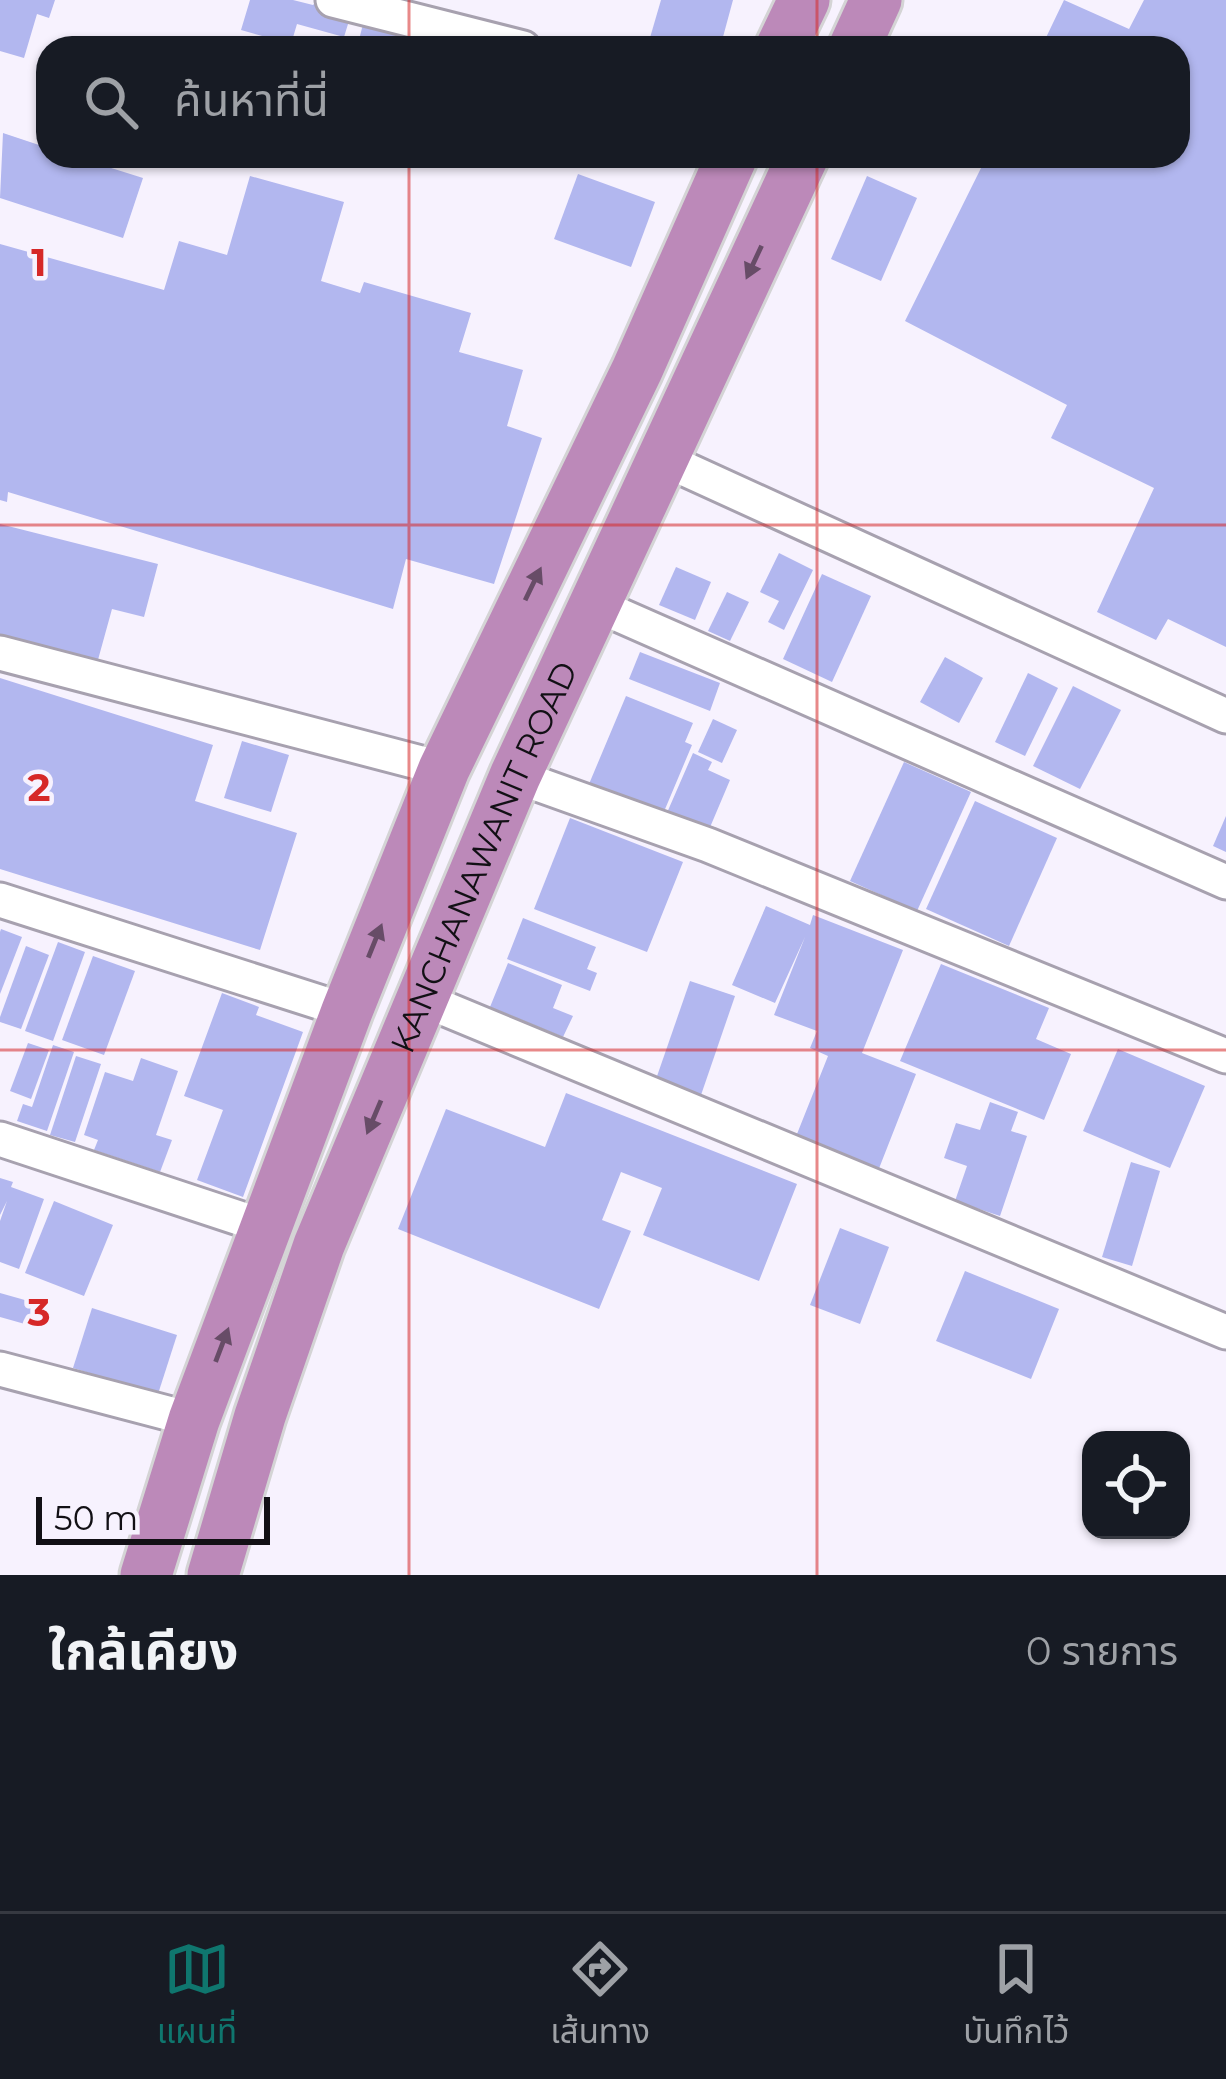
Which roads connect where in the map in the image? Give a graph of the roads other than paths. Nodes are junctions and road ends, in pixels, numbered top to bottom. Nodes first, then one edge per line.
1 (333, 0) edge
2 (804, 0) edge
3 (876, 0) edge
4 (476, 36) edge
5 (788, 36) edge
6 (860, 36) edge
7 (727, 168) edge
8 (797, 168) edge
9 (638, 370) junction
10 (692, 393) junction
11 (663, 459) junction
12 (592, 603) junction
13 (0, 653) edge
14 (1226, 716) edge
15 (444, 769) junction
16 (515, 776) junction
17 (1226, 881) edge
18 (0, 900) edge
19 (424, 1000) junction
20 (347, 1011) junction
21 (1226, 1056) edge
22 (0, 1139) edge
23 (266, 1227) junction
24 (1226, 1332) edge
25 (0, 1369) edge
26 (194, 1420) junction
27 (146, 1575) edge
28 (213, 1575) edge

1 - 4 street
2 - 5 highway
3 - 6 highway
7 - 9 highway, KANCHANAWANIT ROAD
8 -> 10 highway, KANCHANAWANIT ROAD
9 - 10 highway
15 -> 9 highway, KANCHANAWANIT ROAD
10 - 11 highway, KANCHANAWANIT ROAD
11 - 12 highway, KANCHANAWANIT ROAD
11 - 14 street
12 - 16 highway, KANCHANAWANIT ROAD
12 - 17 street
13 - 15 street
20 -> 15 highway, KANCHANAWANIT ROAD
16 - 19 highway, KANCHANAWANIT ROAD
16 - 21 street
18 - 20 street
19 - 24 street
19 -> 28 highway, KANCHANAWANIT ROAD
20 - 23 highway, KANCHANAWANIT ROAD
22 - 23 street
26 -> 23 highway, KANCHANAWANIT ROAD
25 - 26 street
26 - 27 highway, KANCHANAWANIT ROAD

